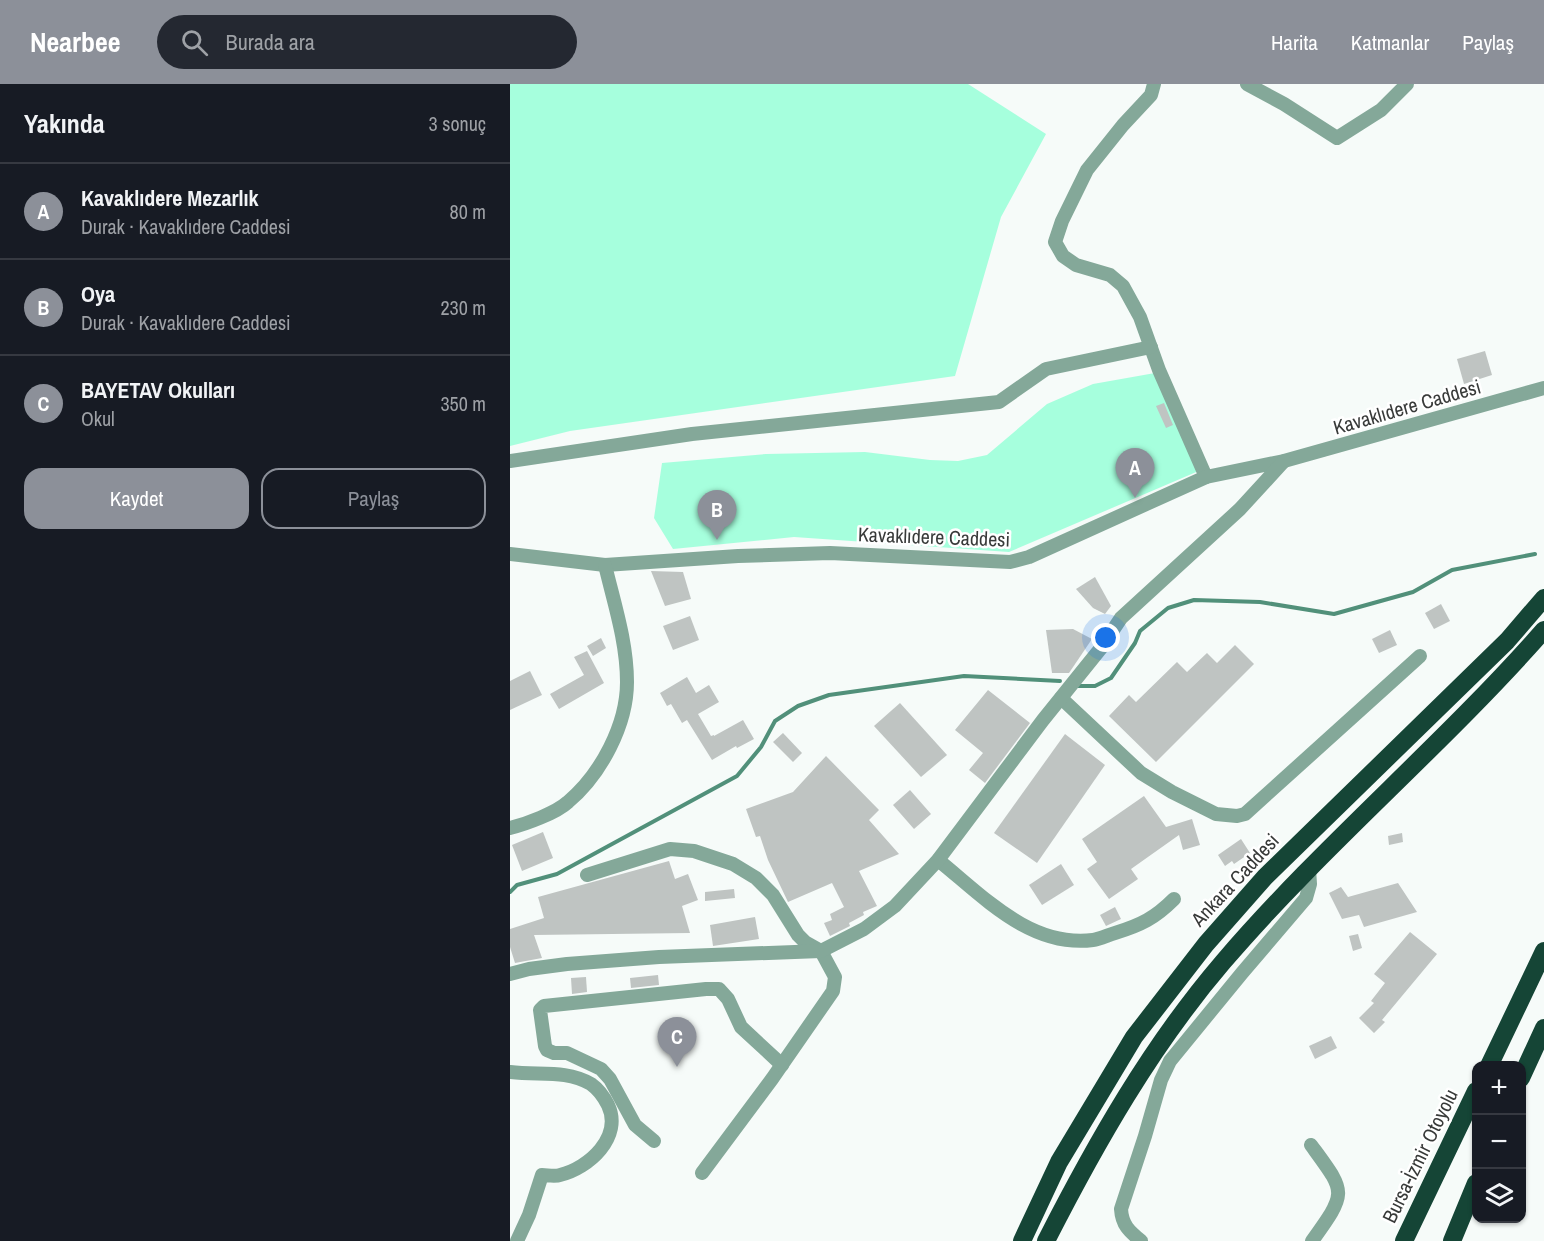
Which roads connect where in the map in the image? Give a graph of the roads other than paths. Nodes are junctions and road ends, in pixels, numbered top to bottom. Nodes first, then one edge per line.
1 (1154, 84) edge
2 (1247, 84) edge
3 (1407, 84) edge
4 (1151, 347) junction
5 (1544, 388) edge
6 (510, 461) edge
7 (1284, 461) junction
8 (1206, 477) junction
9 (510, 554) edge
10 (605, 565) junction
11 (1544, 588) edge
12 (1544, 598) edge
13 (1544, 630) edge
14 (1506, 641) junction
15 (1420, 656) dead end
16 (1061, 698) junction
17 (510, 828) edge
18 (938, 860) junction
19 (1309, 869) junction
20 (587, 875) dead end
21 (1174, 899) dead end
22 (821, 951) junction
23 (1544, 951) edge
24 (510, 974) edge
25 (1544, 1028) edge
26 (1491, 1061) edge
27 (782, 1065) junction
28 (1526, 1067) edge
29 (510, 1072) edge
30 (1472, 1098) edge
31 (654, 1141) dead end
32 (1311, 1145) dead end
33 (702, 1173) dead end
34 (1472, 1193) edge
35 (517, 1241) edge
36 (1022, 1241) edge
37 (1046, 1241) edge
38 (1141, 1241) edge
39 (1312, 1241) edge
40 (1404, 1241) edge
41 (1452, 1241) edge

1 - 4 street
2 - 3 street
4 - 6 street
4 - 8 street
5 - 7 street, Kavaklıdere Caddesi
7 - 8 street, Kavaklıdere Caddesi
7 - 16 street
8 - 10 street, Kavaklıdere Caddesi
9 - 10 street, Kavaklıdere Caddesi
10 - 17 street
11 - 14 highway
12 - 14 highway, Ankara Caddesi
13 - 19 highway
14 - 36 highway, Ankara Caddesi
15 - 16 street
16 - 18 street
18 - 21 street
18 - 22 street
19 - 37 highway
19 - 38 street
20 - 22 street
22 - 24 street
22 - 27 street
23 - 26 highway
25 - 28 highway
27 - 31 street
27 - 33 street
29 - 35 street
30 - 40 highway, Bursa-İzmir Otoyolu
32 - 39 street
34 - 41 highway

